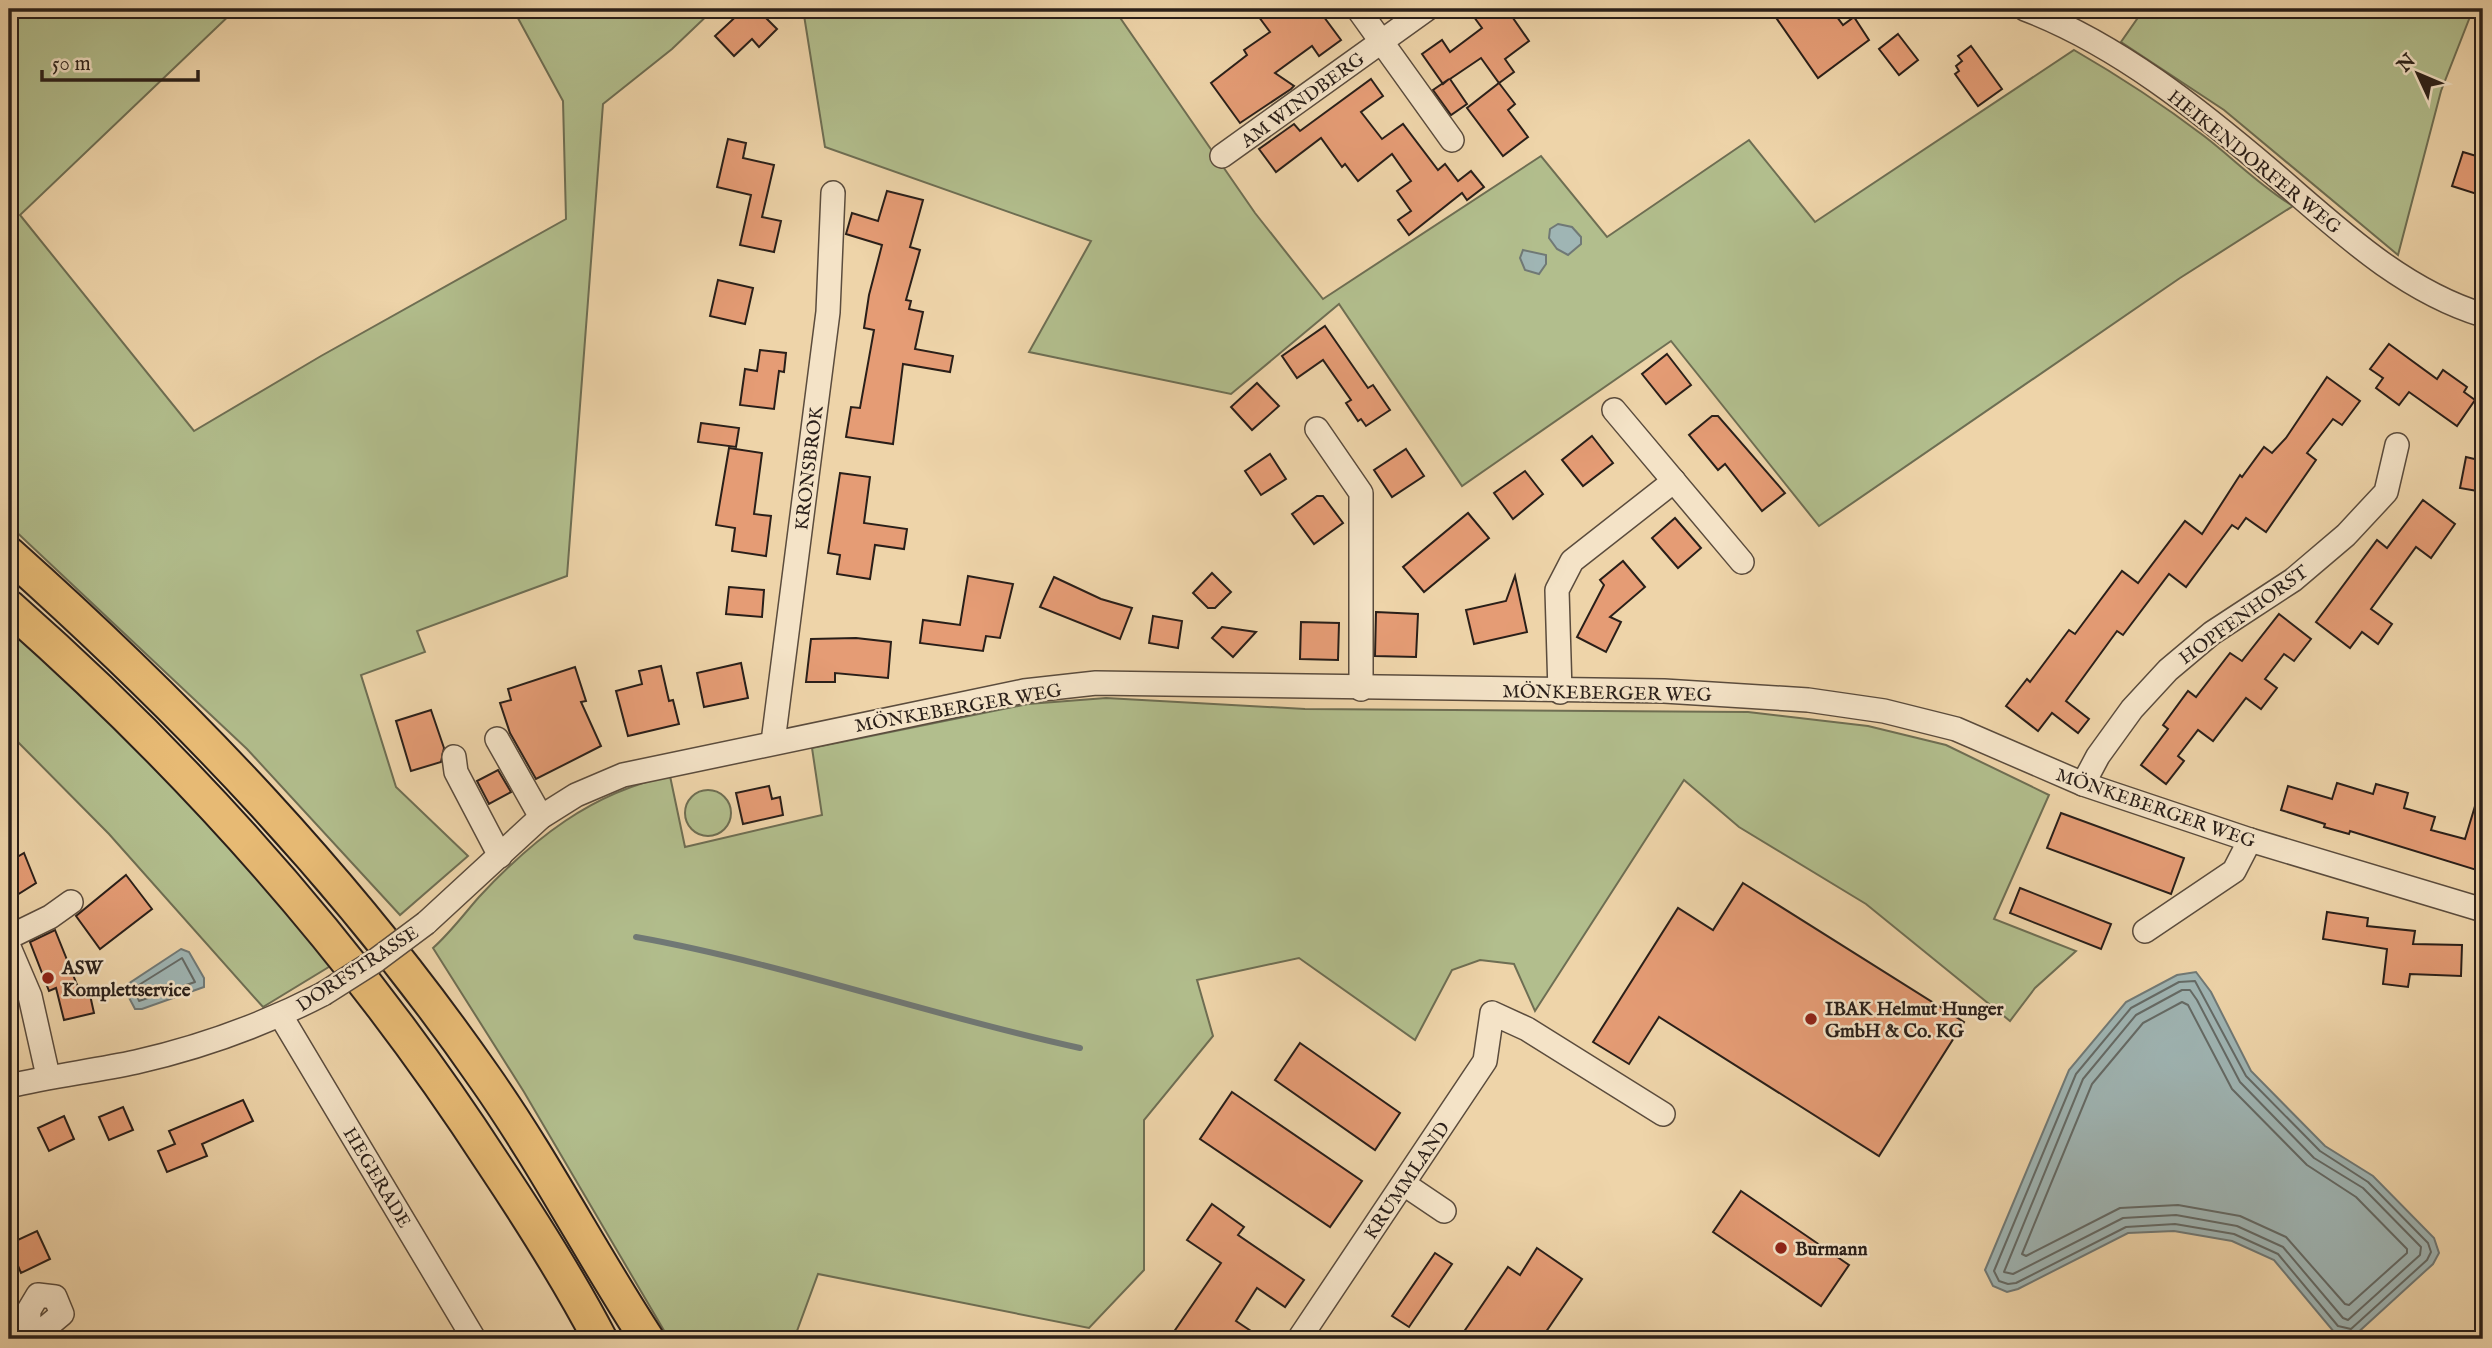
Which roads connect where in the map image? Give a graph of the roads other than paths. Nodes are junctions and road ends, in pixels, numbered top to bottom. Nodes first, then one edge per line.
1 (1358, 9) edge
2 (1427, 9) edge
3 (2025, 9) edge
4 (1382, 42) junction
5 (1452, 140) dead end
6 (1222, 156) dead end
7 (833, 193) dead end
8 (2483, 315) edge
9 (1614, 410) dead end
10 (1317, 429) dead end
11 (2397, 445) dead end
12 (1674, 481) junction
13 (9, 554) edge
14 (1741, 562) dead end
15 (9, 607) edge
16 (1361, 689) junction
17 (1560, 692) junction
18 (497, 739) dead end
19 (773, 742) junction
20 (703, 756) joint
21 (454, 757) dead end
22 (2083, 784) junction
23 (541, 817) junction
24 (2250, 841) junction
25 (500, 856) junction
26 (71, 902) dead end
27 (2483, 910) edge
28 (2145, 931) dead end
29 (9, 937) edge
30 (9, 947) edge
31 (281, 1016) junction
32 (48, 1076) junction
33 (9, 1086) edge
34 (1663, 1114) dead end
35 (1404, 1184) junction
36 (1444, 1211) dead end
37 (640, 1331) edge
38 (474, 1339) edge
39 (600, 1339) edge
40 (1299, 1339) edge

1 - 4 street, AM WINDBERG
2 - 4 street, AM WINDBERG
3 - 8 street, HEIKENDORFER WEG
4 - 5 street, AM WINDBERG
4 - 6 street, AM WINDBERG
7 - 19 street, KRONSBROK
9 - 12 street
10 - 16 street
11 - 22 street, HOPFENHORST
12 - 14 street
12 - 17 street
13 - 37 highway
15 - 39 highway
16 - 17 street, MÖNKEBERGER WEG
16 - 19 street, MÖNKEBERGER WEG
17 - 22 street, MÖNKEBERGER WEG
18 - 23 street
19 - 20 street, MÖNKEBERGER WEG
20 - 23 street, DORFSTRASSE
21 - 25 street
22 - 24 street, MÖNKEBERGER WEG
23 - 25 street, DORFSTRASSE
24 - 27 street, MÖNKEBERGER WEG
24 - 28 street
25 - 31 street, DORFSTRASSE, bridge
26 - 29 street
30 - 32 street
31 - 32 street, DORFSTRASSE
31 - 38 street, HEGERADE
32 - 33 street, DORFSTRASSE
34 - 35 street, KRUMMLAND
35 - 36 street
35 - 40 street, KRUMMLAND

